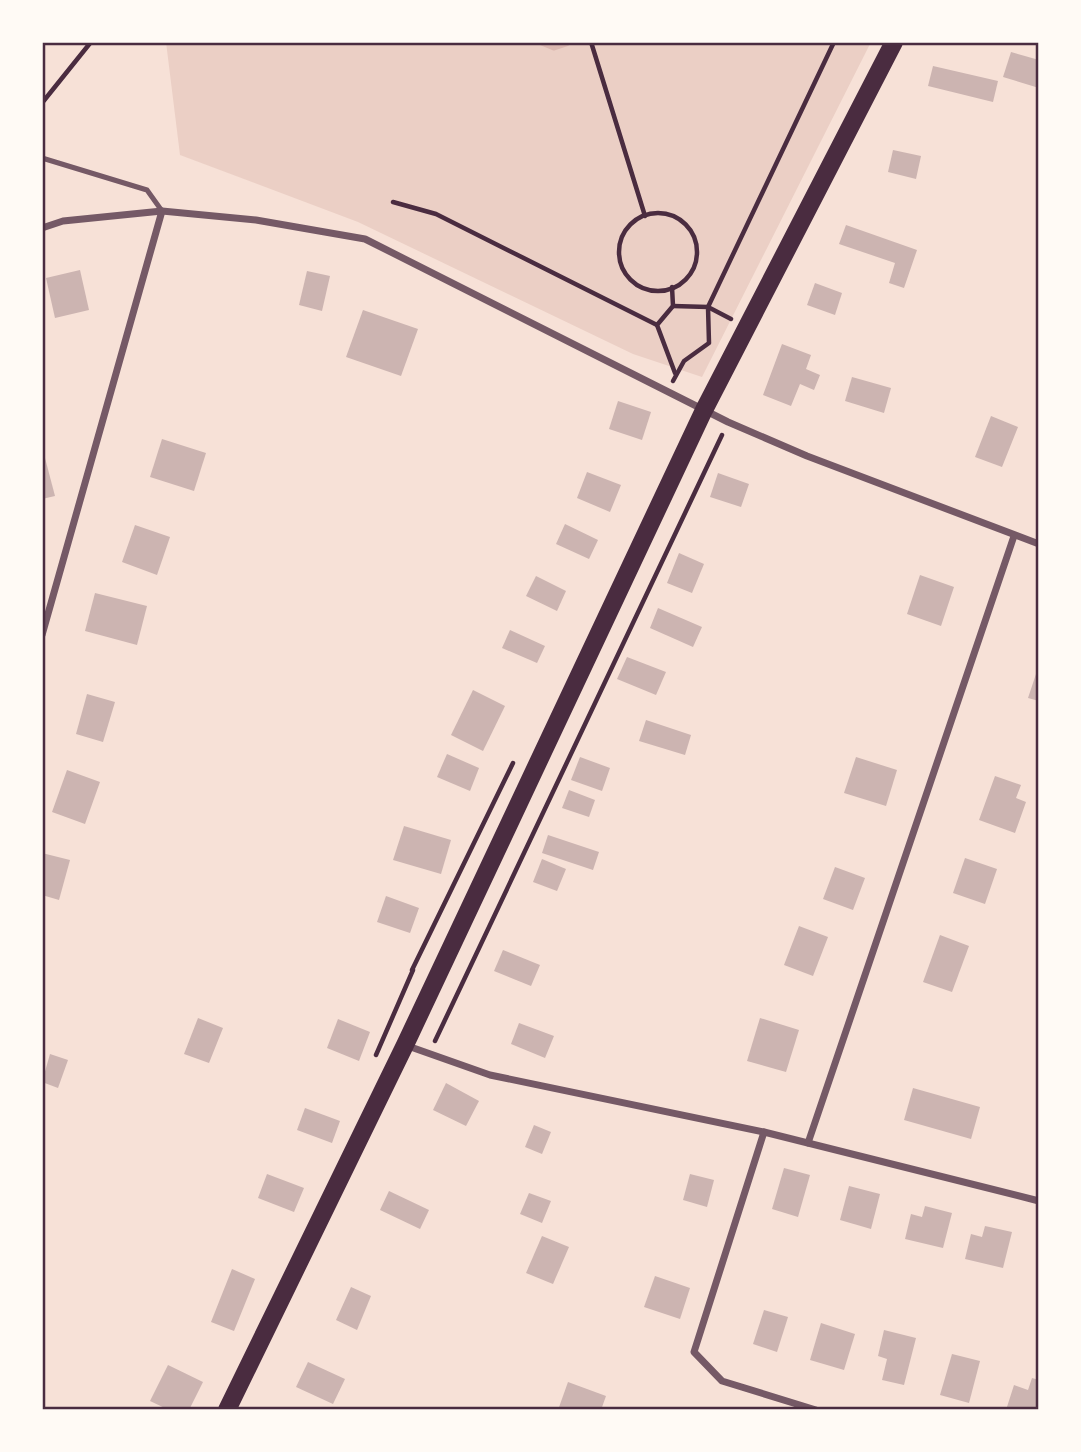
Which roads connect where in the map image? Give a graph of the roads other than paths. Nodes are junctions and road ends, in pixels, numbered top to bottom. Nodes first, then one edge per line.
1 (894, 42) edge
2 (42, 158) edge
3 (162, 211) junction
4 (42, 228) edge
5 (704, 410) junction
6 (1014, 536) junction
7 (1039, 544) edge
8 (42, 635) edge
9 (405, 1045) junction
10 (764, 1132) junction
11 (808, 1143) junction
12 (1039, 1201) edge
13 (227, 1410) edge
14 (816, 1410) edge

1 - 5 main road
2 - 3 lane
3 - 4 street
3 - 5 street
3 - 8 street
5 - 6 street
5 - 9 main road
6 - 7 street
6 - 11 street
9 - 10 street
9 - 13 main road
10 - 11 street
10 - 14 street
11 - 12 street

